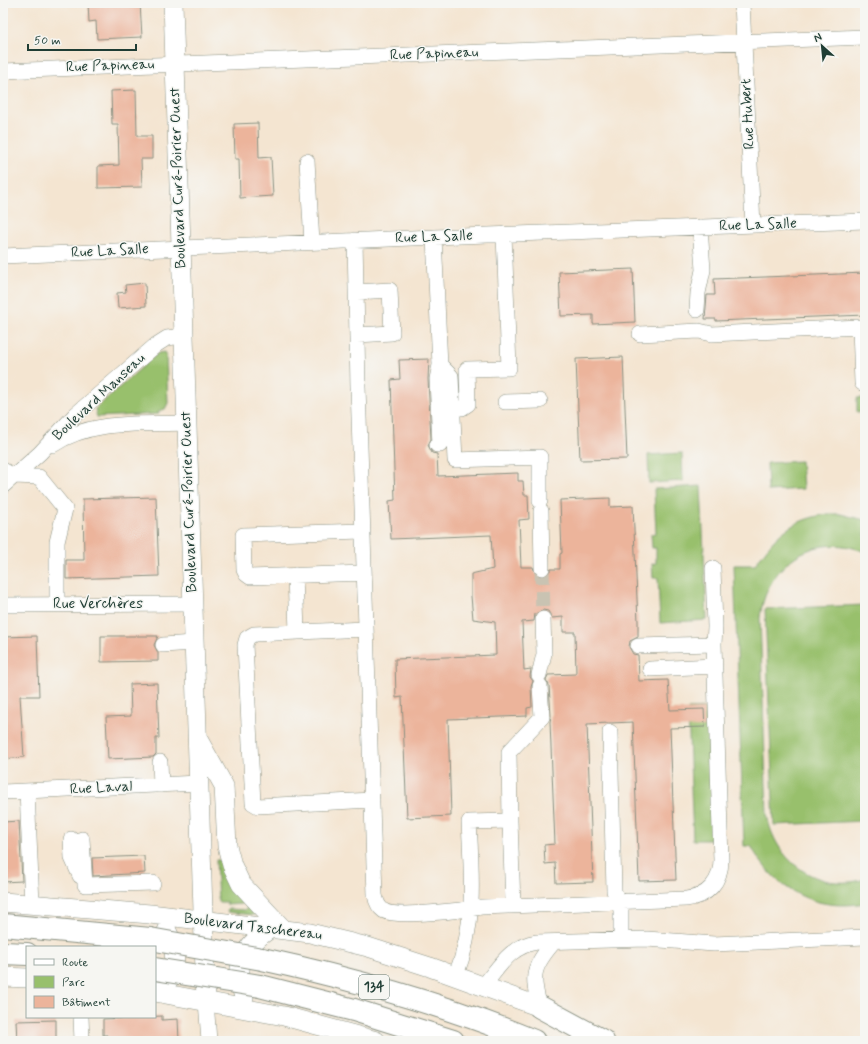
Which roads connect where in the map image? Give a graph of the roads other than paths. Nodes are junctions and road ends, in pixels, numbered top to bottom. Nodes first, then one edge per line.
1 (173, 3) edge
2 (742, 3) edge
3 (865, 37) edge
4 (744, 42) junction
5 (175, 64) junction
6 (3, 70) edge
7 (307, 161) dead end
8 (865, 221) edge
9 (753, 225) junction
10 (700, 227) junction
11 (504, 234) junction
12 (434, 237) junction
13 (355, 240) junction
14 (312, 242) junction
15 (181, 248) junction
16 (3, 256) edge
17 (357, 292) junction
18 (698, 320) junction
19 (640, 334) dead end
20 (357, 335) junction
21 (183, 336) junction
22 (440, 365) junction
23 (865, 383) edge
24 (540, 401) dead end
25 (505, 402) dead end
26 (452, 408) junction
27 (186, 423) junction
28 (437, 445) dead end
29 (40, 453) junction
30 (7, 477) edge
31 (362, 531) junction
32 (542, 568) tunnel mouth
33 (713, 568) dead end
34 (364, 573) junction
35 (295, 575) junction
36 (57, 604) junction
37 (192, 604) junction
38 (3, 605) edge
39 (543, 619) tunnel mouth
40 (366, 629) junction
41 (297, 632) junction
42 (194, 643) junction
43 (163, 644) dead end
44 (714, 644) junction
45 (638, 646) dead end
46 (715, 670) junction
47 (650, 673) dead end
48 (610, 732) dead end
49 (197, 738) junction
50 (160, 762) dead end
51 (199, 783) junction
52 (161, 785) junction
53 (27, 791) junction
54 (3, 792) edge
55 (372, 800) junction
56 (510, 821) junction
57 (76, 839) dead end
58 (154, 883) dead end
59 (3, 902) edge
60 (618, 902) junction
61 (32, 904) junction
62 (513, 906) junction
63 (471, 908) junction
64 (159, 916) junction
65 (204, 921) junction
66 (3, 925) edge
67 (276, 928) junction
68 (865, 937) edge
69 (622, 940) junction
70 (554, 942) junction
71 (3, 953) edge
72 (26, 954) edge
73 (156, 968) edge
74 (456, 975) junction
75 (3, 977) edge
76 (26, 978) edge
77 (484, 985) junction
78 (157, 992) edge
79 (206, 1000) junction
80 (540, 1007) junction
81 (250, 1009) junction
82 (81, 1018) edge
83 (82, 1041) edge
84 (208, 1041) edge
85 (376, 1041) edge
86 (453, 1041) edge
87 (534, 1041) edge
88 (603, 1041) edge

1 - 5 main road, Boulevard Curé-Poirier Ouest
2 - 4 street, Rue Hubert
3 - 4 street, Rue Papineau
4 - 5 street, Rue Papineau
4 - 9 street, Rue Hubert
5 - 6 street, Rue Papineau
5 - 15 main road, Boulevard Curé-Poirier Ouest
7 - 14 street
8 - 9 street, Rue La Salle
9 - 10 street, Rue La Salle
10 - 11 street, Rue La Salle
10 - 18 street
11 - 12 street, Rue La Salle
11 - 26 street
12 - 13 street, Rue La Salle
12 - 22 street
13 - 14 street, Rue La Salle
13 - 17 street
14 - 15 street, Rue La Salle
15 - 16 street, Rue La Salle
15 - 21 main road, Boulevard Curé-Poirier Ouest
17 - 20 street
17 - 20 street
18 - 19 street
18 - 23 street
20 - 31 street
21 - 27 main road, Boulevard Curé-Poirier Ouest
21 - 29 street, Boulevard Manseau
22 - 26 street
22 - 28 street
24 - 25 street
26 - 32 street
27 - 29 street
27 - 37 main road, Boulevard Curé-Poirier Ouest
29 - 30 street, Boulevard Manseau
30 - 36 street
31 - 34 street
31 - 35 street
33 - 44 street
34 - 35 street
34 - 40 street
35 - 41 street
36 - 37 street, Rue Verchères
36 - 38 street, Rue Verchères
37 - 42 main road, Boulevard Curé-Poirier Ouest
39 - 56 street
40 - 41 street
40 - 55 street
41 - 55 street
42 - 43 street
42 - 49 main road, Boulevard Curé-Poirier Ouest
44 - 45 street
44 - 46 street
46 - 47 street
46 - 60 street
48 - 60 street
49 - 51 main road, Boulevard Curé-Poirier Ouest
49 - 67 main road
50 - 52 street
51 - 52 street, Rue Laval
51 - 65 main road, Boulevard Curé-Poirier Ouest
52 - 53 street, Rue Laval
53 - 54 street, Rue Laval
53 - 61 street
55 - 63 street
56 - 62 street
56 - 63 street
57 - 58 street
59 - 61 main road, Boulevard Taschereau
60 - 62 street
60 - 69 street
61 - 64 main road, Boulevard Taschereau
62 - 63 street
63 - 74 street
64 - 65 main road, Boulevard Taschereau
64 - 78 main road
65 - 67 main road, Boulevard Taschereau
65 - 79 main road, Boulevard Curé-Poirier Ouest
66 - 87 highway, Boulevard Taschereau / 134, bridge
67 - 74 main road, Boulevard Taschereau
67 - 81 main road
68 - 69 street
69 - 70 street
70 - 77 street
70 - 80 street
71 - 72 highway
73 - 86 highway, 134, bridge
74 - 77 main road, Boulevard Taschereau
75 - 76 main road
77 - 80 main road, Boulevard Taschereau
78 - 79 main road
79 - 81 main road
79 - 84 street
80 - 88 highway
81 - 85 main road
82 - 83 street

